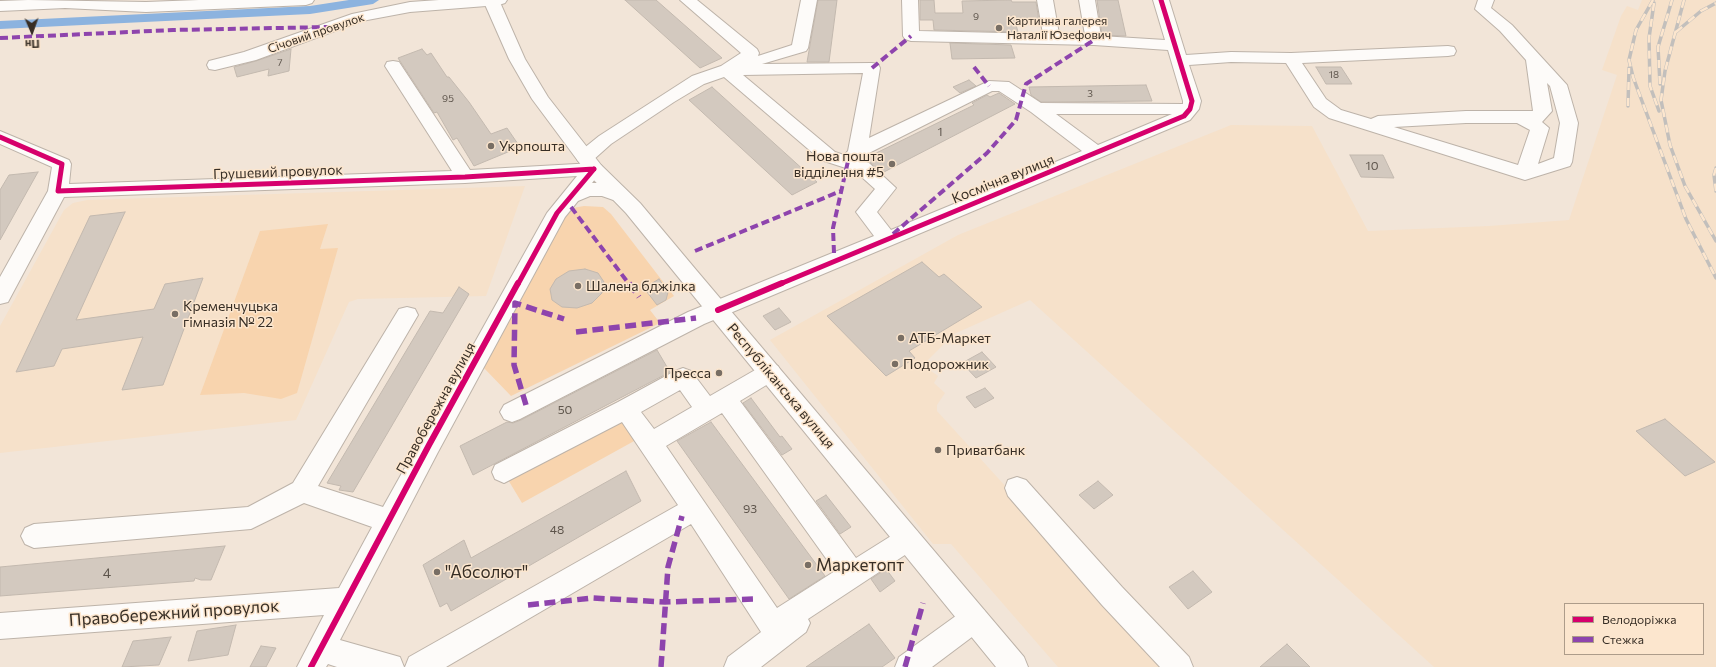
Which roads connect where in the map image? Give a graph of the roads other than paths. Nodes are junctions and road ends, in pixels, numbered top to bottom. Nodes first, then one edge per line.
1 (306, 0) edge
2 (493, 0) edge
3 (688, 0) edge
4 (809, 0) edge
5 (910, 0) edge
6 (1045, 0) edge
7 (1087, 0) edge
8 (1161, 0) edge
9 (1486, 0) edge
10 (0, 6) edge
11 (1052, 39) junction
12 (1094, 40) junction
13 (1448, 50) dead end
14 (1177, 53) junction
15 (1291, 58) junction
16 (1534, 60) junction
17 (215, 65) dead end
18 (393, 66) dead end
19 (733, 66) junction
20 (1037, 108) junction
21 (1190, 108) junction
22 (1533, 121) junction
23 (1363, 123) junction
24 (1, 139) edge
25 (1097, 153) junction
26 (852, 157) junction
27 (590, 163) junction
28 (1525, 174) junction
29 (465, 177) junction
30 (58, 191) junction
31 (620, 195) junction
32 (570, 197) junction
33 (887, 239) junction
34 (0, 296) edge
35 (718, 310) junction
36 (407, 315) dead end
37 (770, 372) junction
38 (716, 405) junction
39 (626, 409) junction
40 (512, 412) dead end
41 (651, 443) junction
42 (504, 472) dead end
43 (1017, 488) dead end
44 (302, 491) junction
45 (694, 509) junction
46 (389, 521) junction
47 (34, 536) dead end
48 (908, 539) junction
49 (850, 577) junction
50 (347, 600) junction
51 (974, 619) junction
52 (0, 626) edge
53 (316, 658) edge
54 (390, 667) edge
55 (421, 667) edge
56 (738, 667) edge
57 (909, 667) edge
58 (1014, 667) edge
59 (1180, 667) edge

1 - 10 street
2 - 17 street, Січовий провулок
2 - 27 street, Республіканська вулиця
3 - 19 street
4 - 19 street
5 - 11 street
6 - 11 street
7 - 12 street
8 - 14 street
9 - 16 street
11 - 12 street
12 - 14 street
13 - 15 street
14 - 15 street
14 - 21 street
15 - 23 street
16 - 22 street
16 - 28 street
18 - 29 street
19 - 26 street
19 - 26 street
19 - 27 street, Правобережна вулиця
20 - 21 street
20 - 25 street
20 - 26 street
21 - 25 street, Космічна вулиця
22 - 23 street
22 - 28 street
23 - 28 street
24 - 30 street
25 - 33 street, Космічна вулиця
26 - 33 street
27 - 29 street, Грушевий провулок
27 - 31 street, Республіканська вулиця
27 - 32 street, Правобережна вулиця
29 - 30 street, Грушевий провулок
30 - 34 street
31 - 32 street
31 - 35 street, Республіканська вулиця
32 - 46 street, Правобережна вулиця
33 - 35 street, Космічна вулиця
35 - 37 street, Республіканська вулиця
35 - 40 street, Космічна вулиця
36 - 44 street
37 - 38 street
37 - 48 street, Республіканська вулиця
38 - 39 street
38 - 41 street
38 - 49 street
39 - 41 street
39 - 42 street
41 - 45 street
43 - 59 street
44 - 46 street
44 - 47 street
45 - 49 street
45 - 55 street
46 - 50 street, Правобережна вулиця
48 - 49 street
48 - 51 street, Республіканська вулиця
49 - 56 street
50 - 52 street, Правобережний провулок
50 - 53 street, Правобережна вулиця
51 - 57 street
51 - 58 street, Республіканська вулиця
53 - 54 street

